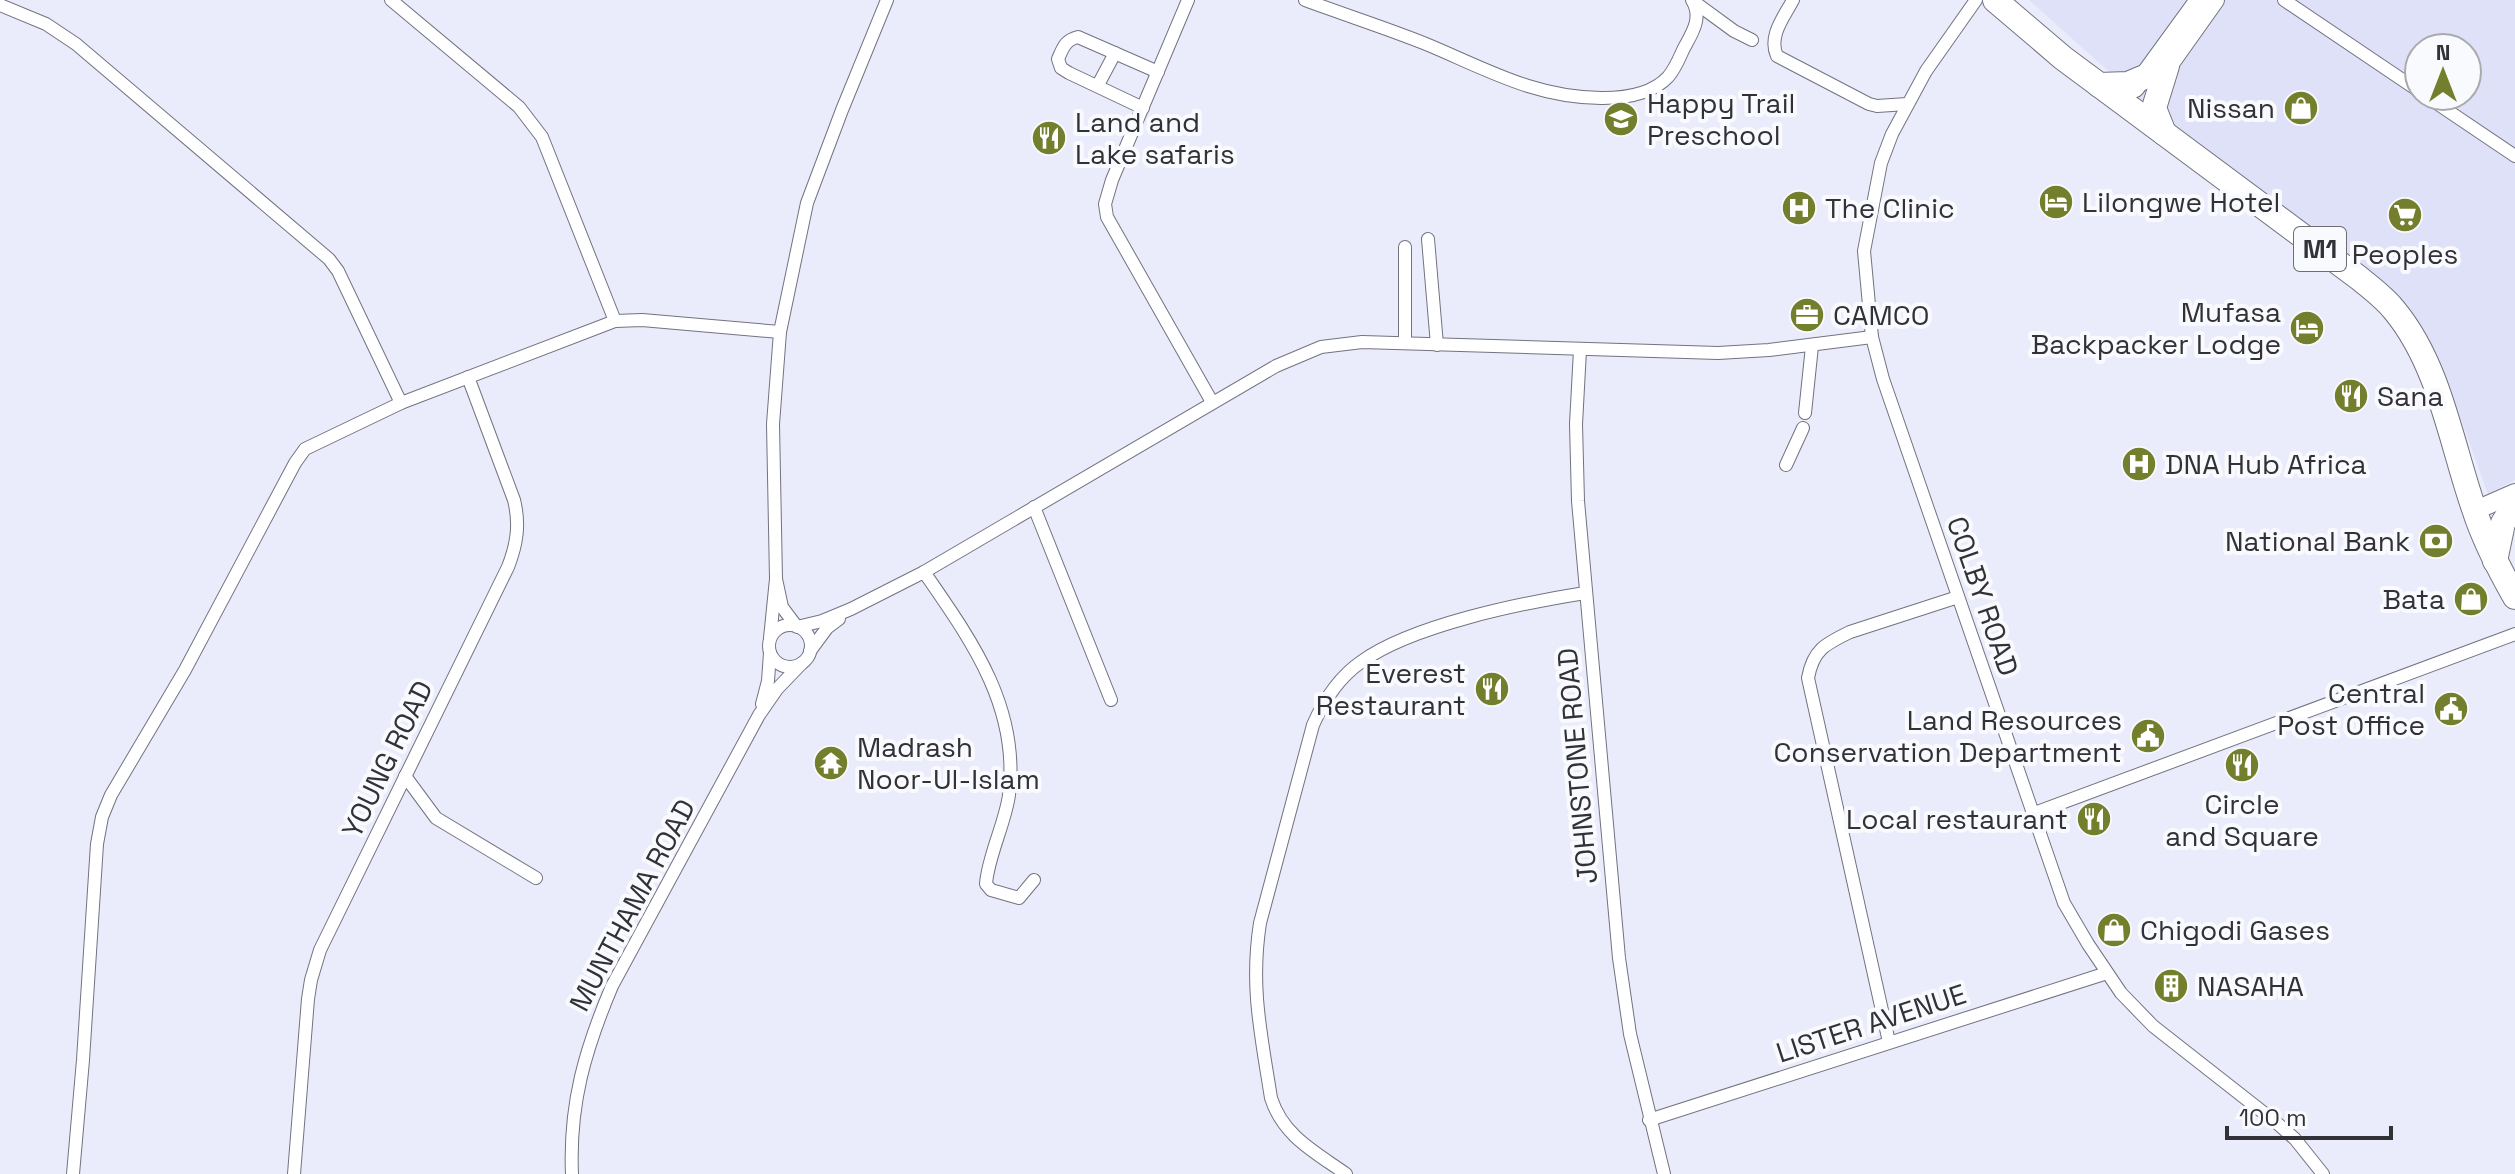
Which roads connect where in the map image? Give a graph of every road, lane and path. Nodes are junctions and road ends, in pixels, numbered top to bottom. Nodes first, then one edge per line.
1 (391, 0) edge
2 (887, 0) edge
3 (1188, 0) edge
4 (1305, 0) edge
5 (1793, 0) edge
6 (1976, 0) edge
7 (1995, 0) edge
8 (2199, 0) edge
9 (2215, 0) edge
10 (2284, 0) edge
11 (1692, 1) edge
12 (0, 5) edge
13 (1752, 40) dead end
14 (1115, 53) junction
15 (2167, 66) junction
16 (1158, 72) junction
17 (2142, 78) junction
18 (2403, 80) edge
19 (1098, 85) junction
20 (2099, 85) junction
21 (1907, 104) junction
22 (1143, 108) junction
23 (2130, 108) junction
24 (2450, 112) edge
25 (2164, 133) junction
26 (2515, 156) edge
27 (1428, 239) dead end
28 (1405, 247) dead end
29 (615, 321) junction
30 (780, 332) junction
31 (1872, 337) junction
32 (1405, 343) junction
33 (1437, 345) junction
34 (1812, 346) junction
35 (1580, 350) junction
36 (468, 377) junction
37 (1212, 402) junction
38 (401, 403) junction
39 (1805, 413) dead end
40 (1803, 428) dead end
41 (1786, 465) dead end
42 (2515, 493) edge
43 (2515, 504) edge
44 (1034, 507) junction
45 (2474, 511) junction
46 (2495, 562) junction
47 (924, 572) junction
48 (776, 579) junction
49 (1585, 593) junction
50 (1958, 597) junction
51 (2515, 597) edge
52 (851, 609) junction
53 (797, 627) junction
54 (2515, 634) edge
55 (770, 638) junction
56 (810, 651) junction
57 (770, 653) junction
58 (802, 663) junction
59 (1111, 700) dead end
60 (759, 715) junction
61 (405, 776) junction
62 (2032, 814) junction
63 (536, 878) dead end
64 (1034, 880) dead end
65 (2107, 973) junction
66 (1889, 1042) junction
67 (1649, 1120) junction
68 (73, 1174) edge
69 (294, 1174) edge
70 (572, 1174) edge
71 (1346, 1174) edge
72 (1664, 1174) edge
73 (2323, 1174) edge

1 - 29 street
2 - 30 street
3 - 16 street
4 - 11 street
5 - 21 street
6 - 21 street, COLBY ROAD
7 - 20 highway, M1
8 - 17 main road
9 - 15 main road
10 - 18 street
11 - 13 street
12 - 38 street
14 - 16 street
14 - 19 street
14 - 19 street
15 - 23 main road
15 - 25 highway
16 - 22 street
17 - 20 highway
17 - 23 main road
19 - 22 street
20 - 23 highway, M1
21 - 31 street, COLBY ROAD
22 - 37 street
23 - 25 highway, M1
24 - 26 street
25 - 45 highway, M1
27 - 33 street
28 - 32 street
29 - 30 street
29 - 36 street
30 - 48 street
31 - 34 street
31 - 50 street, COLBY ROAD
32 - 33 street
32 - 37 street
33 - 35 street
34 - 35 street
34 - 39 street
35 - 49 street, JOHNSTONE ROAD
36 - 38 street
36 - 61 street, YOUNG ROAD
37 - 44 street
38 - 68 street
40 - 41 street
42 - 45 main road
43 - 46 highway
44 - 47 street
44 - 59 street
45 - 46 highway, M1
46 - 51 highway, M1
47 - 52 street
47 - 64 street
48 - 53 street
48 - 55 street
49 - 67 street, JOHNSTONE ROAD
49 - 71 street
50 - 62 street, COLBY ROAD
50 - 66 street
52 - 53 street
52 - 56 street
53 - 55 street
53 - 56 street
54 - 62 street
55 - 57 street
56 - 58 street
57 - 58 street
57 - 60 street
58 - 60 street
60 - 70 street, MUNTHAMA ROAD
61 - 63 street
61 - 69 street, YOUNG ROAD
62 - 65 street, COLBY ROAD
65 - 66 street, LISTER AVENUE
65 - 73 street, COLBY ROAD
66 - 67 street, LISTER AVENUE
67 - 72 street, JOHNSTONE ROAD

